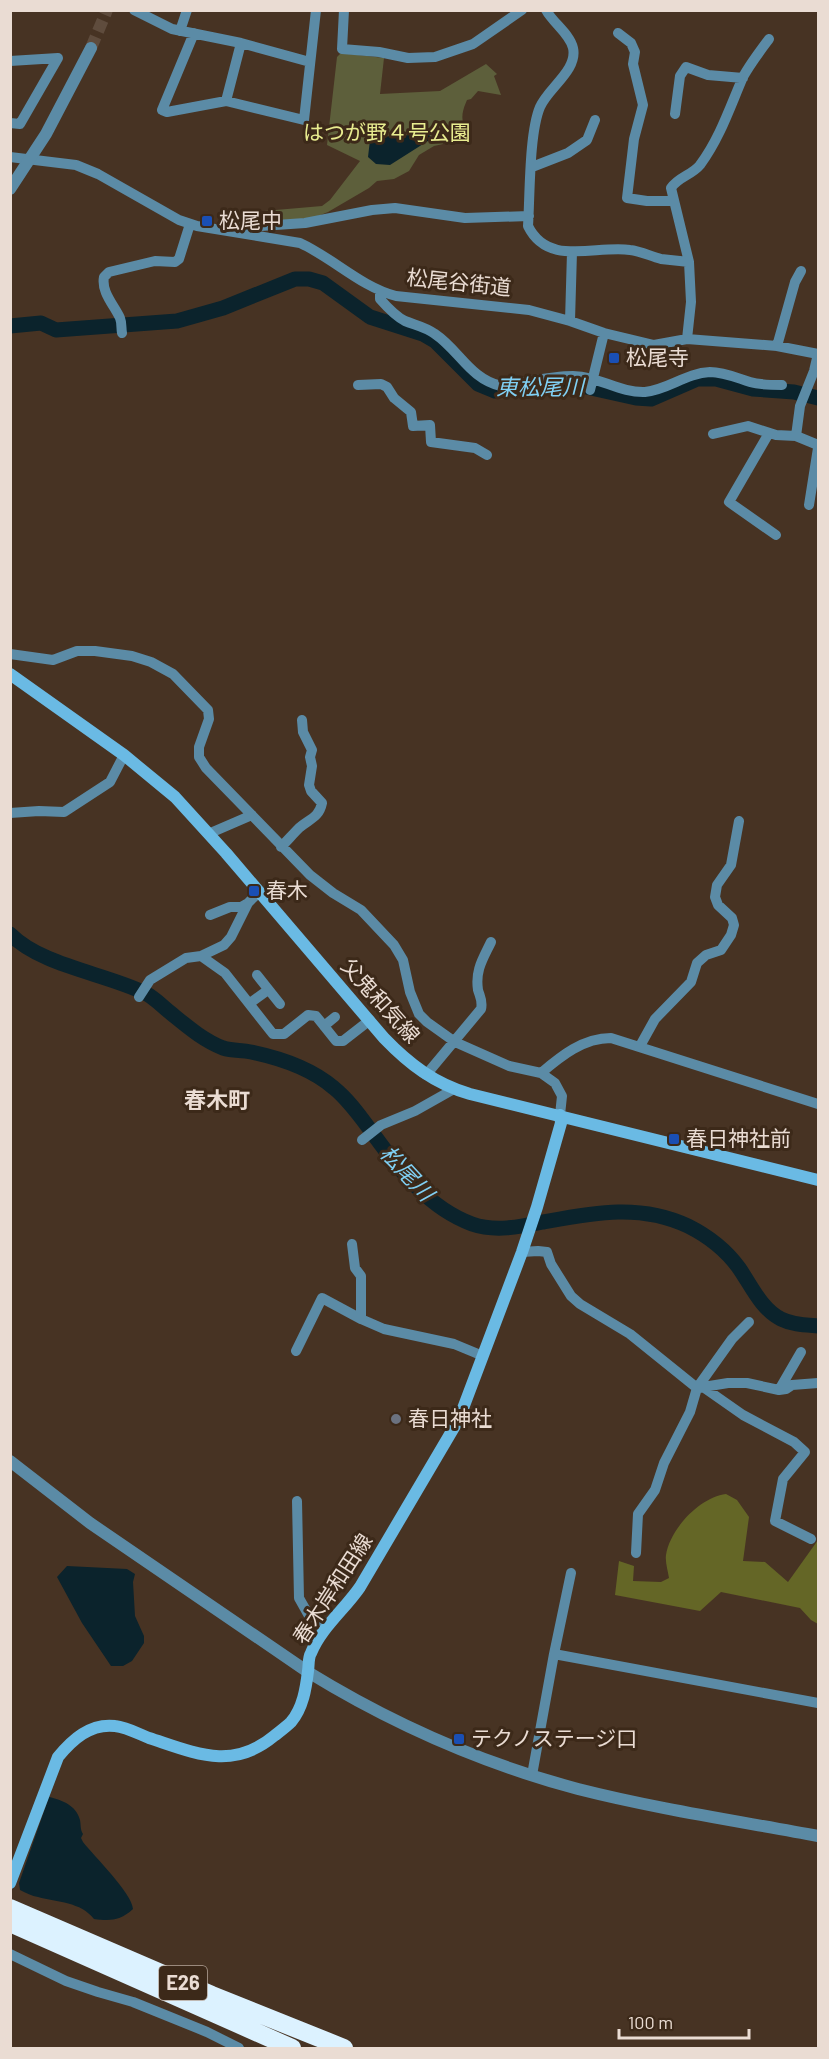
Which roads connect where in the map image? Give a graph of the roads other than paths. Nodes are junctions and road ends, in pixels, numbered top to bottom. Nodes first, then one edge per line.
1 (134, 10) edge
2 (187, 10) edge
3 (316, 10) edge
4 (344, 10) edge
5 (522, 10) edge
6 (546, 10) edge
7 (180, 31) junction
8 (194, 33) junction
9 (618, 33) dead end
10 (769, 39) dead end
11 (241, 43) junction
12 (91, 48) tunnel mouth
13 (10, 62) edge
14 (310, 62) junction
15 (743, 78) junction
16 (226, 102) junction
17 (675, 114) dead end
18 (595, 120) dead end
19 (10, 123) edge
20 (10, 157) edge
21 (29, 159) junction
22 (532, 167) junction
23 (10, 189) edge
24 (674, 201) junction
25 (529, 216) junction
26 (190, 224) junction
27 (216, 229) junction
28 (572, 252) junction
29 (689, 262) junction
30 (801, 271) dead end
31 (380, 292) junction
32 (570, 321) junction
33 (122, 333) dead end
34 (604, 333) junction
35 (687, 339) junction
36 (777, 346) junction
37 (818, 353) edge
38 (591, 384) junction
39 (358, 385) dead end
40 (782, 385) dead end
41 (769, 433) junction
42 (713, 434) dead end
43 (796, 436) junction
44 (819, 447) edge
45 (487, 455) dead end
46 (809, 505) dead end
47 (776, 535) dead end
48 (10, 654) edge
49 (10, 674) edge
50 (302, 720) dead end
51 (124, 755) junction
52 (10, 813) edge
53 (252, 815) junction
54 (739, 821) dead end
55 (208, 834) junction
56 (281, 847) junction
57 (259, 892) junction
58 (248, 903) junction
59 (210, 915) dead end
60 (491, 942) dead end
61 (201, 956) junction
62 (257, 975) dead end
63 (268, 990) junction
64 (139, 997) dead end
65 (250, 1004) junction
66 (280, 1004) dead end
67 (335, 1017) dead end
68 (370, 1020) junction
69 (324, 1026) junction
70 (455, 1042) junction
71 (640, 1046) junction
72 (541, 1073) junction
73 (426, 1075) junction
74 (454, 1089) junction
75 (819, 1104) edge
76 (560, 1115) junction
77 (363, 1139) dead end
78 (819, 1180) edge
79 (352, 1244) dead end
80 (523, 1248) junction
81 (361, 1319) junction
82 (749, 1322) dead end
83 (296, 1351) dead end
84 (801, 1352) dead end
85 (483, 1356) junction
86 (819, 1383) edge
87 (700, 1388) junction
88 (779, 1390) junction
89 (10, 1461) edge
90 (297, 1502) dead end
91 (811, 1539) dead end
92 (636, 1553) dead end
93 (571, 1573) dead end
94 (329, 1625) junction
95 (554, 1654) junction
96 (308, 1672) junction
97 (819, 1703) edge
98 (532, 1775) junction
99 (819, 1836) edge
100 (11, 1879) edge
101 (15, 1917) edge
102 (10, 1954) edge
103 (239, 2049) edge
104 (292, 2049) edge
105 (344, 2049) edge

1 - 7 street
2 - 7 street
3 - 14 street
4 - 5 street
6 - 22 street
7 - 8 street
8 - 11 street
8 - 16 street
9 - 24 street
10 - 15 street
11 - 14 street
11 - 16 street
12 - 21 street
13 - 19 street
14 - 16 street
15 - 17 street
15 - 24 street
18 - 22 street
20 - 21 street, 松尾谷街道
21 - 23 street
21 - 26 street, 松尾谷街道
22 - 25 street
24 - 29 street
25 - 27 street
25 - 28 street
26 - 27 street, 松尾谷街道
26 - 33 street
27 - 31 street, 松尾谷街道
28 - 29 street
28 - 32 street
29 - 35 street
30 - 36 street
31 - 32 street, 松尾谷街道
31 - 38 street
32 - 34 street, 松尾谷街道
34 - 35 street, 松尾谷街道
34 - 38 street
35 - 36 street, 松尾谷街道
36 - 37 street, 松尾谷街道
37 - 43 street, 松尾谷街道
38 - 40 street
39 - 45 street
41 - 42 street
41 - 43 street
41 - 47 street
43 - 44 street
44 - 46 street
48 - 53 street
49 - 51 main road, 父鬼和気線
50 - 56 street
51 - 52 street
51 - 55 main road, 父鬼和気線
53 - 55 street
53 - 56 street
54 - 71 street
55 - 57 main road, 父鬼和気線
56 - 70 street
57 - 58 street
57 - 68 main road, 父鬼和気線
58 - 59 street
58 - 61 street
60 - 70 street
61 - 64 street
61 - 65 street
62 - 63 street
63 - 65 street
63 - 66 street
65 - 69 street
67 - 69 street
68 - 69 street
68 - 73 main road, 父鬼和気線
70 - 72 street
70 - 73 street
71 - 72 street
71 - 75 street
72 - 76 street
73 - 74 main road, 父鬼和気線
74 - 76 main road, 父鬼和気線
74 - 77 street
76 - 78 main road, 父鬼和気線
76 - 80 main road, 春木岸和田線
79 - 81 street
80 - 85 main road, 春木岸和田線
80 - 87 street
81 - 83 street
81 - 85 street
82 - 87 street
84 - 88 street
85 - 94 main road, 春木岸和田線
86 - 88 street
87 - 88 street
87 - 91 street
87 - 92 street
89 - 96 street
90 - 94 street
93 - 95 street
94 - 96 main road, 春木岸和田線
95 - 97 street
95 - 98 street
96 - 98 street
96 - 100 main road, 春木岸和田線
98 - 99 street
101 - 104 highway, E26
101 - 105 highway, E26
102 - 103 street

